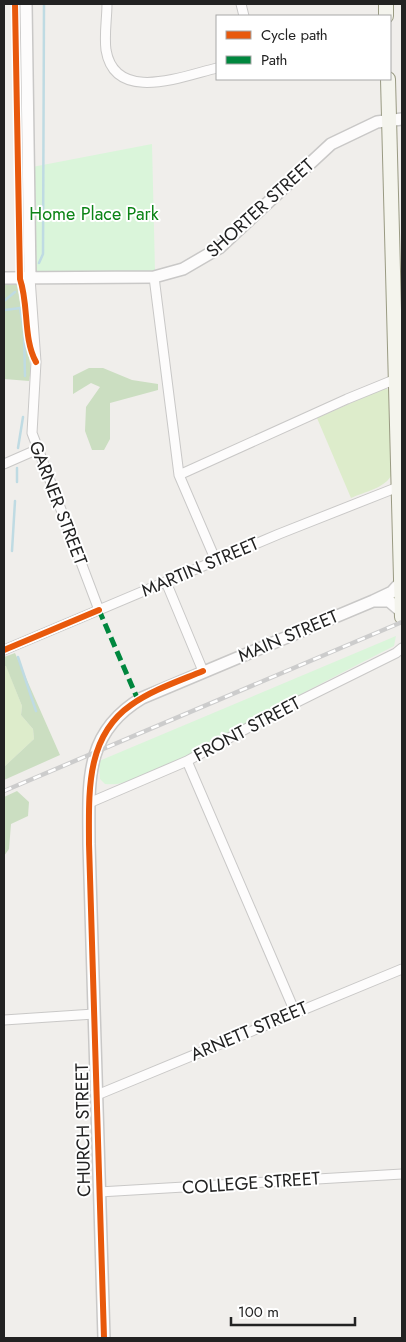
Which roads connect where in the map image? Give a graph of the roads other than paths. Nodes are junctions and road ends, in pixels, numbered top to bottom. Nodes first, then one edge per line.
1 (26, 4) edge
2 (107, 4) edge
3 (216, 68) edge
4 (388, 80) edge
5 (396, 120) edge
6 (154, 277) junction
7 (4, 278) edge
8 (30, 278) junction
9 (399, 362) edge
10 (396, 379) junction
11 (36, 450) junction
12 (4, 464) edge
13 (179, 475) junction
14 (398, 487) junction
15 (216, 561) junction
16 (166, 582) junction
17 (401, 582) junction
18 (372, 601) junction
19 (98, 610) junction
20 (402, 612) edge
21 (402, 617) edge
22 (402, 648) edge
23 (4, 650) edge
24 (203, 671) junction
25 (187, 761) junction
26 (89, 803) junction
27 (402, 969) edge
28 (295, 1012) junction
29 (94, 1014) junction
30 (4, 1020) edge
31 (97, 1094) junction
32 (402, 1174) edge
33 (99, 1192) junction
34 (104, 1338) edge

1 - 8 street, GARNER STREET
2 - 3 street
4 - 5 main road
5 - 6 street, SHORTER STREET
5 - 9 main road
6 - 8 street, SHORTER STREET
6 - 13 street
7 - 8 street, SHORTER STREET
8 - 11 street, GARNER STREET
9 - 10 main road
10 - 13 street
10 - 14 main road
11 - 12 street
11 - 19 street, GARNER STREET
13 - 15 street
14 - 15 street, MARTIN STREET
14 - 17 main road
15 - 16 street, MARTIN STREET
16 - 19 street, MARTIN STREET
16 - 24 street
17 - 18 street, MAIN STREET
17 - 20 main road
18 - 20 street
18 - 24 street, MAIN STREET
19 - 23 street, MARTIN STREET
20 - 21 main road
22 - 25 street, FRONT STREET
24 - 26 street, MAIN STREET
25 - 26 street, FRONT STREET
25 - 28 street
26 - 29 street, CHURCH STREET
27 - 28 street, ARNETT STREET
28 - 31 street, ARNETT STREET
29 - 30 street
29 - 31 street, CHURCH STREET
31 - 33 street, CHURCH STREET
32 - 33 street, COLLEGE STREET
33 - 34 street, CHURCH STREET

